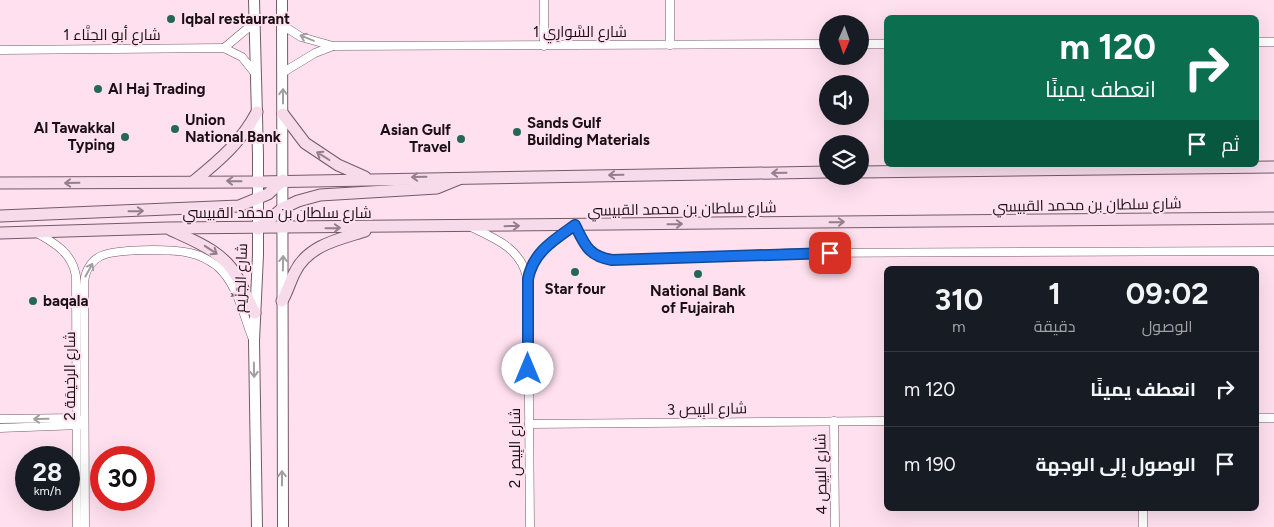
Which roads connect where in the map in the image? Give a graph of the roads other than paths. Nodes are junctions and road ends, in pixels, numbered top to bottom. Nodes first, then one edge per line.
1 (254, 0) edge
2 (282, 0) edge
3 (544, 0) edge
4 (670, 0) edge
5 (255, 22) junction
6 (282, 24) junction
7 (1259, 42) edge
8 (1274, 42) edge
9 (819, 44) edge
10 (869, 44) edge
11 (884, 44) edge
12 (670, 45) junction
13 (334, 46) junction
14 (544, 46) junction
15 (224, 48) junction
16 (0, 50) edge
17 (254, 72) junction
18 (282, 73) junction
19 (257, 112) junction
20 (283, 114) junction
21 (1274, 167) edge
22 (970, 168) edge
23 (1008, 168) edge
24 (819, 172) edge
25 (869, 172) edge
26 (462, 177) junction
27 (366, 178) junction
28 (283, 180) junction
29 (194, 181) junction
30 (258, 182) junction
31 (0, 183) edge
32 (258, 199) junction
33 (284, 208) junction
34 (0, 216) edge
35 (1274, 218) edge
36 (575, 225) junction
37 (470, 226) junction
38 (378, 227) junction
39 (167, 228) junction
40 (258, 229) junction
41 (284, 229) junction
42 (38, 232) junction
43 (0, 233) edge
44 (1274, 251) edge
45 (528, 279) junction
46 (282, 301) junction
47 (255, 313) junction
48 (254, 341) junction
49 (1259, 418) edge
50 (1274, 418) edge
51 (0, 419) edge
52 (834, 421) junction
53 (884, 421) edge
54 (80, 423) junction
55 (529, 424) junction
56 (0, 428) edge
57 (1143, 511) edge
58 (77, 527) edge
59 (85, 527) edge
60 (257, 527) edge
61 (283, 527) edge
62 (530, 527) edge
63 (835, 527) edge
64 (1143, 527) edge

1 - 5 street, شارع الجَزِّيم
2 - 6 street
3 - 14 street
4 - 12 street
5 - 15 street
5 - 17 street, شارع الجَزِّيم
13 -> 6 street, شارع السَّوارِي 1
6 - 18 street
7 - 8 street
9 - 12 street, شارع السَّوارِي 1
10 - 11 street
12 - 14 street, شارع السَّوارِي 1
13 - 14 street, شارع السَّوارِي 1
13 - 18 street, شارع السَّوارِي 1
15 - 16 street, شارع أبو الحِنَّاء 1
15 - 17 street
17 - 19 street, شارع الجَزِّيم
20 -> 18 street
19 - 29 main road
19 - 30 street, شارع الجَزِّيم
27 -> 20 main road
20 - 28 street
21 - 23 main road
22 - 23 main road
22 - 25 main road
24 -> 26 main road, شارع سلطان بن محمد القبيسي
26 -> 27 main road, شارع سلطان بن محمد القبيسي
26 - 33 main road
27 - 28 main road, شارع سلطان بن محمد القبيسي
28 - 30 main road, شارع سلطان بن محمد القبيسي
28 - 32 main road
28 - 33 street
30 -> 29 main road, شارع سلطان بن محمد القبيسي
29 -> 31 main road, شارع سلطان بن محمد القبيسي
30 - 32 street, شارع الجَزِّيم
34 -> 32 main road
32 - 40 street, شارع الجَزِّيم
33 - 40 main road
33 - 41 street
36 -> 35 main road, شارع سلطان بن محمد القبيسي
37 -> 36 main road, شارع سلطان بن محمد القبيسي
36 - 44 street
36 - 45 street, شارع البِيص 2
37 - 38 main road, شارع سلطان بن محمد القبيسي
37 - 45 street, شارع البِيص 2
41 -> 38 main road, شارع سلطان بن محمد القبيسي
38 - 46 main road
39 - 40 main road, شارع سلطان بن محمد القبيسي
39 - 42 main road, شارع سلطان بن محمد القبيسي
39 -> 47 main road
40 - 41 main road, شارع سلطان بن محمد القبيسي
40 - 47 street, شارع الجَزِّيم
46 -> 41 street
42 - 43 main road, شارع سلطان بن محمد القبيسي
42 - 54 street, شارع الرخيمَة 2
45 - 55 street, شارع البِيص 2
61 -> 46 street
47 - 48 street, شارع الجَزِّيم
54 -> 48 street, شارع الرخيمَة 2
48 -> 60 street, شارع الجَزِّيم
49 - 50 street
54 -> 51 street
52 - 53 street, شارع البِيص 3
52 - 55 street, شارع البِيص 3
52 - 63 street, شارع البِيص 4
54 - 56 street
54 - 58 street, شارع الرخيمَة 2
54 - 59 street
55 - 62 street, شارع البِيص 2
57 - 64 street

